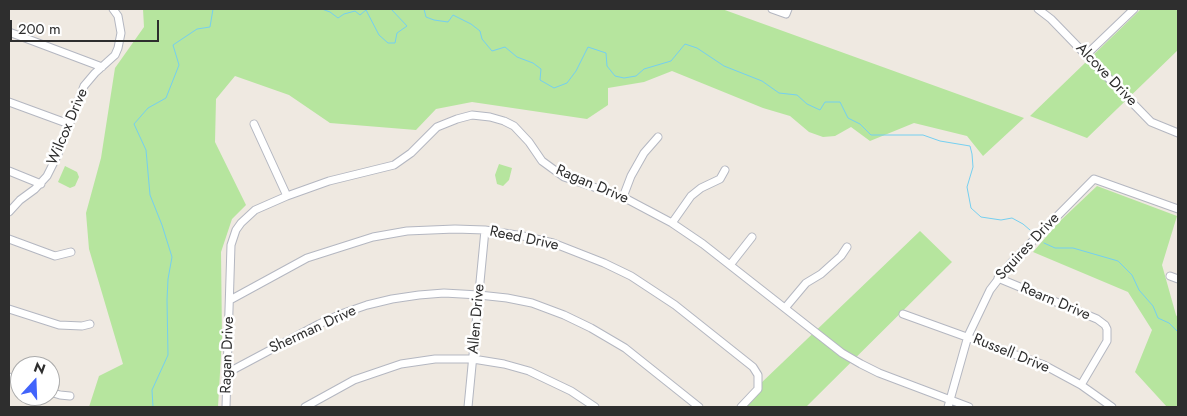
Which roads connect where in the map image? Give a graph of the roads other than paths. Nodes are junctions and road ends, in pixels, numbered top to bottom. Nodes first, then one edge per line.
1 (113, 9) edge
2 (772, 9) edge
3 (1038, 9) edge
4 (1134, 9) edge
5 (787, 11) edge
6 (9, 32) edge
7 (1086, 55) junction
8 (102, 67) junction
9 (9, 102) edge
10 (69, 124) junction
11 (254, 124) dead end
12 (1178, 133) edge
13 (658, 137) dead end
14 (725, 170) dead end
15 (9, 172) edge
16 (41, 184) junction
17 (287, 196) junction
18 (623, 197) junction
19 (1178, 208) edge
20 (9, 212) edge
21 (672, 223) junction
22 (485, 230) junction
23 (752, 237) dead end
24 (9, 239) edge
25 (847, 247) dead end
26 (71, 252) dead end
27 (730, 265) junction
28 (1170, 276) dead end
29 (998, 278) junction
30 (1178, 279) edge
31 (479, 295) junction
32 (230, 300) junction
33 (785, 308) junction
34 (9, 309) edge
35 (903, 314) dead end
36 (90, 324) dead end
37 (968, 336) junction
38 (473, 359) junction
39 (227, 373) junction
40 (1081, 385) junction
41 (60, 395) edge
42 (70, 396) dead end
43 (949, 404) edge
44 (743, 405) edge
45 (226, 407) edge
46 (305, 407) edge
47 (468, 407) edge
48 (595, 407) edge
49 (699, 407) edge
50 (969, 407) edge
51 (1112, 407) edge

1 - 8 street, Wilcox Drive
2 - 5 street
3 - 7 street, Alcove Drive
4 - 7 street
6 - 8 street
7 - 12 street, Alcove Drive
8 - 10 street, Wilcox Drive
9 - 10 street
10 - 16 street, Wilcox Drive
11 - 17 street
13 - 18 street
14 - 21 street
15 - 16 street
16 - 20 street, Wilcox Drive
17 - 18 street, Ragan Drive
17 - 32 street, Ragan Drive
18 - 21 street, Ragan Drive
19 - 29 street, Squires Drive
21 - 27 street, Ragan Drive
22 - 31 street, Allen Drive
22 - 32 street, Reed Drive
22 - 44 street, Reed Drive
23 - 27 street
24 - 26 street
25 - 33 street
27 - 33 street, Ragan Drive
28 - 30 street
29 - 37 street, Squires Drive
29 - 40 street, Rearn Drive
31 - 38 street, Allen Drive
31 - 39 street, Sherman Drive
31 - 49 street, Sherman Drive
32 - 39 street, Ragan Drive
33 - 43 street, Ragan Drive
34 - 36 street
35 - 37 street, Russell Drive
37 - 40 street, Russell Drive
37 - 43 street, Squires Drive
38 - 46 street
38 - 47 street, Allen Drive
38 - 48 street
39 - 45 street, Ragan Drive
40 - 51 street, Russell Drive
41 - 42 street
43 - 50 street, Ragan Drive

